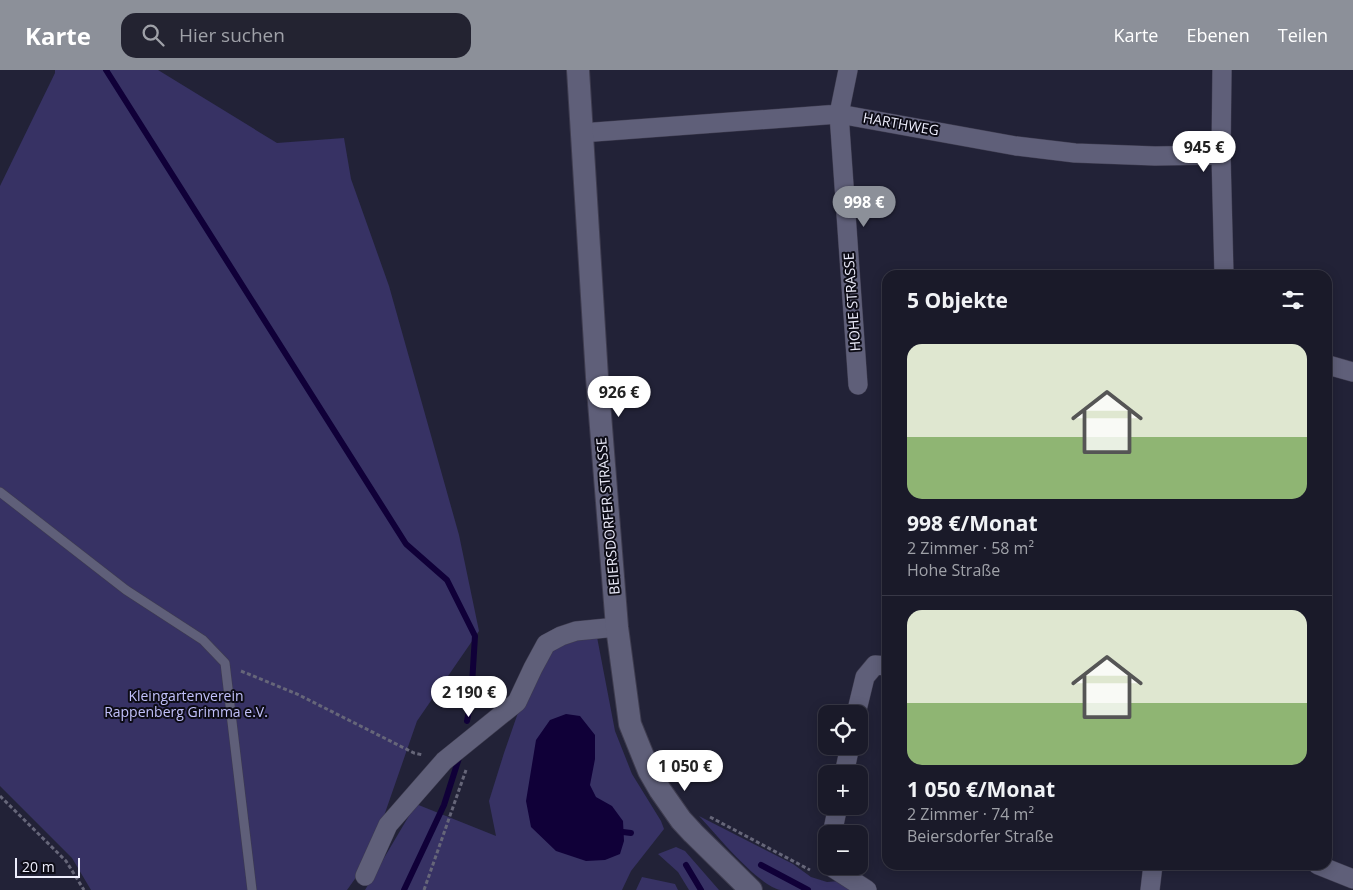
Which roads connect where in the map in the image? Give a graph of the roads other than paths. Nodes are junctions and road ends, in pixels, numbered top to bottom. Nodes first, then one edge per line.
1 (578, 70) edge
2 (848, 70) edge
3 (1222, 70) edge
4 (840, 114) junction
5 (581, 133) junction
6 (1221, 155) junction
7 (1224, 270) edge
8 (1332, 366) edge
9 (1353, 372) edge
10 (858, 386) dead end
11 (0, 492) edge
12 (617, 627) junction
13 (882, 665) edge
14 (858, 705) edge
15 (1152, 870) edge
16 (1330, 870) edge
17 (842, 875) edge
18 (365, 876) dead end
19 (1353, 879) edge
20 (252, 890) edge
21 (750, 890) edge
22 (867, 890) edge
23 (1150, 890) edge

1 - 5 street, BEIERSDORFER STRASSE
2 - 4 street, HOHE STRASSE
3 - 6 street
4 - 5 street, HARTHWEG
4 - 6 street, HARTHWEG
4 - 10 street, HOHE STRASSE
5 - 12 street, BEIERSDORFER STRASSE
6 - 7 street
8 - 9 street
11 - 20 lane
12 - 18 street
12 - 21 street, BEIERSDORFER STRASSE
13 - 14 street
15 - 23 street
16 - 19 street
17 - 22 street

